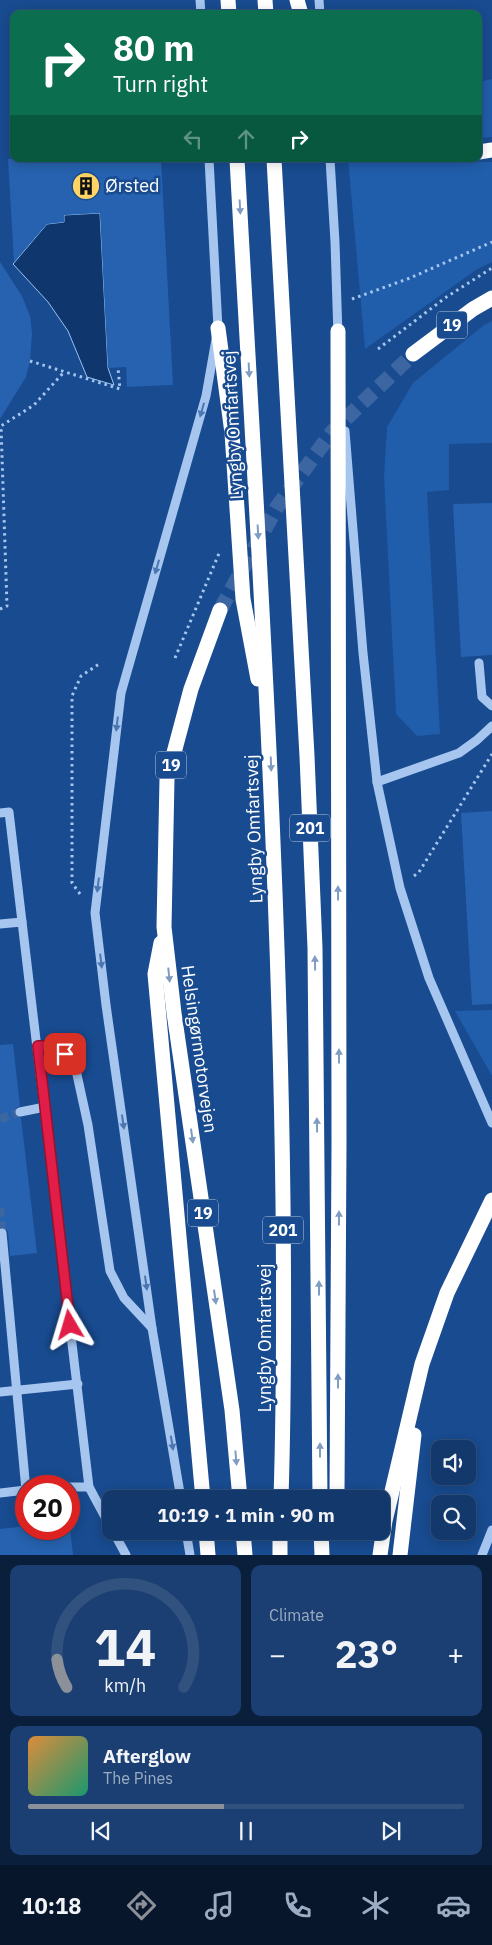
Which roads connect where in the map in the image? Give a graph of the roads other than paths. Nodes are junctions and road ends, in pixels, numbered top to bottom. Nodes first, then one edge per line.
1 (209, 162) edge
2 (237, 162) edge
3 (274, 162) edge
4 (330, 162) edge
5 (492, 298) edge
6 (218, 328) junction
7 (338, 331) junction
8 (413, 354) tunnel mouth
9 (220, 610) tunnel mouth
10 (479, 663) dead end
11 (492, 706) edge
12 (492, 726) edge
13 (270, 737) junction
14 (378, 782) junction
15 (0, 813) edge
16 (22, 922) junction
17 (0, 924) edge
18 (164, 927) junction
19 (38, 1046) junction
20 (45, 1107) junction
21 (20, 1112) tunnel mouth
22 (492, 1123) edge
23 (492, 1200) edge
24 (2, 1233) dead end
25 (152, 1328) junction
26 (422, 1364) junction
27 (78, 1384) junction
28 (17, 1390) junction
29 (0, 1392) edge
30 (25, 1475) edge
31 (80, 1486) edge
32 (89, 1486) junction
33 (179, 1490) edge
34 (202, 1490) edge
35 (239, 1490) edge
36 (281, 1490) edge
37 (320, 1490) edge
38 (337, 1490) edge
39 (15, 1491) edge
40 (0, 1493) edge
41 (102, 1511) edge
42 (492, 1530) edge
43 (118, 1540) edge
44 (188, 1540) edge
45 (207, 1540) edge
46 (244, 1540) edge
47 (280, 1540) edge
48 (321, 1540) edge
49 (126, 1555) edge
50 (190, 1555) edge
51 (208, 1555) edge
52 (245, 1555) edge
53 (280, 1555) edge
54 (322, 1555) edge
55 (380, 1555) edge
56 (400, 1555) edge
57 (482, 1555) edge

1 - 6 street
2 -> 13 highway, Lyngby Omfartsvej / 201
37 -> 3 highway, 201
4 - 7 street
5 - 8 highway, 19
6 - 13 highway
6 -> 25 street
7 - 14 street
38 -> 7 highway
9 - 18 highway, Helsingørmotorvejen / 19
10 - 11 street
12 - 14 street
13 -> 36 highway, Lyngby Omfartsvej / 201
14 - 22 street
15 - 16 street
16 - 17 street
16 - 19 street
18 - 34 highway
18 -> 35 highway, Helsingørmotorvejen / 19
19 - 20 street
19 - 25 street
20 - 21 street
20 - 27 street
23 - 26 highway
24 - 28 street
25 -> 33 street
26 - 55 highway
26 - 56 highway
27 - 28 street
27 - 32 street
28 - 29 street
28 - 30 street
31 - 32 street
32 - 41 street
39 - 40 street
42 - 57 street
43 - 49 street
44 - 50 street
45 - 51 highway
46 - 52 highway
47 - 53 highway
48 - 54 highway

